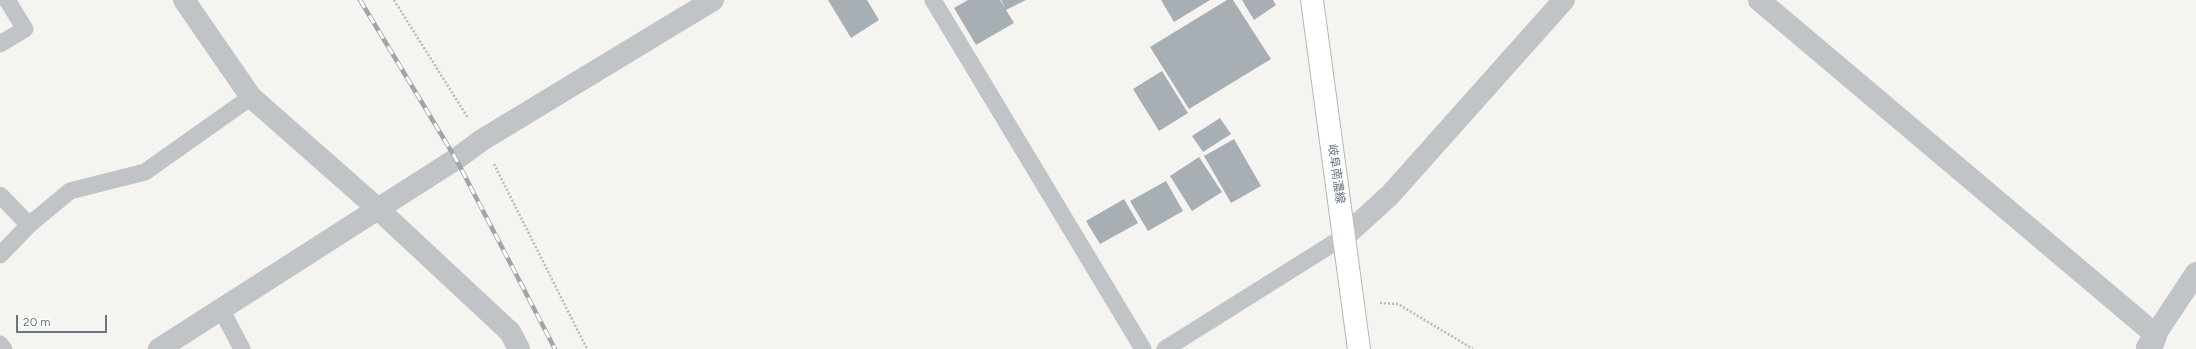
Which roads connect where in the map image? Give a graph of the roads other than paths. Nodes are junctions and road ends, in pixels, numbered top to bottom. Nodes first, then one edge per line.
1 (7, 0) edge
2 (184, 0) edge
3 (713, 0) edge
4 (933, 0) edge
5 (1312, 0) edge
6 (1564, 0) edge
7 (1759, 0) edge
8 (0, 44) edge
9 (251, 97) junction
10 (0, 195) edge
11 (377, 208) junction
12 (29, 225) junction
13 (1345, 236) junction
14 (0, 255) edge
15 (2196, 274) edge
16 (221, 309) junction
17 (0, 344) edge
18 (2151, 345) edge
19 (4, 349) edge
20 (159, 349) edge
21 (242, 349) edge
22 (519, 349) edge
23 (1143, 349) edge
24 (1165, 349) edge
25 (1359, 349) edge

1 - 8 lane
2 - 9 street
3 - 11 street
4 - 23 lane
5 - 13 main road, 岐阜南濃線
6 - 13 street
7 - 18 street
9 - 11 street
9 - 12 lane
10 - 12 lane
11 - 16 street
11 - 22 street
12 - 14 lane
13 - 24 lane
13 - 25 main road, 岐阜南濃線
15 - 18 street
16 - 20 street
16 - 21 lane
17 - 19 lane

